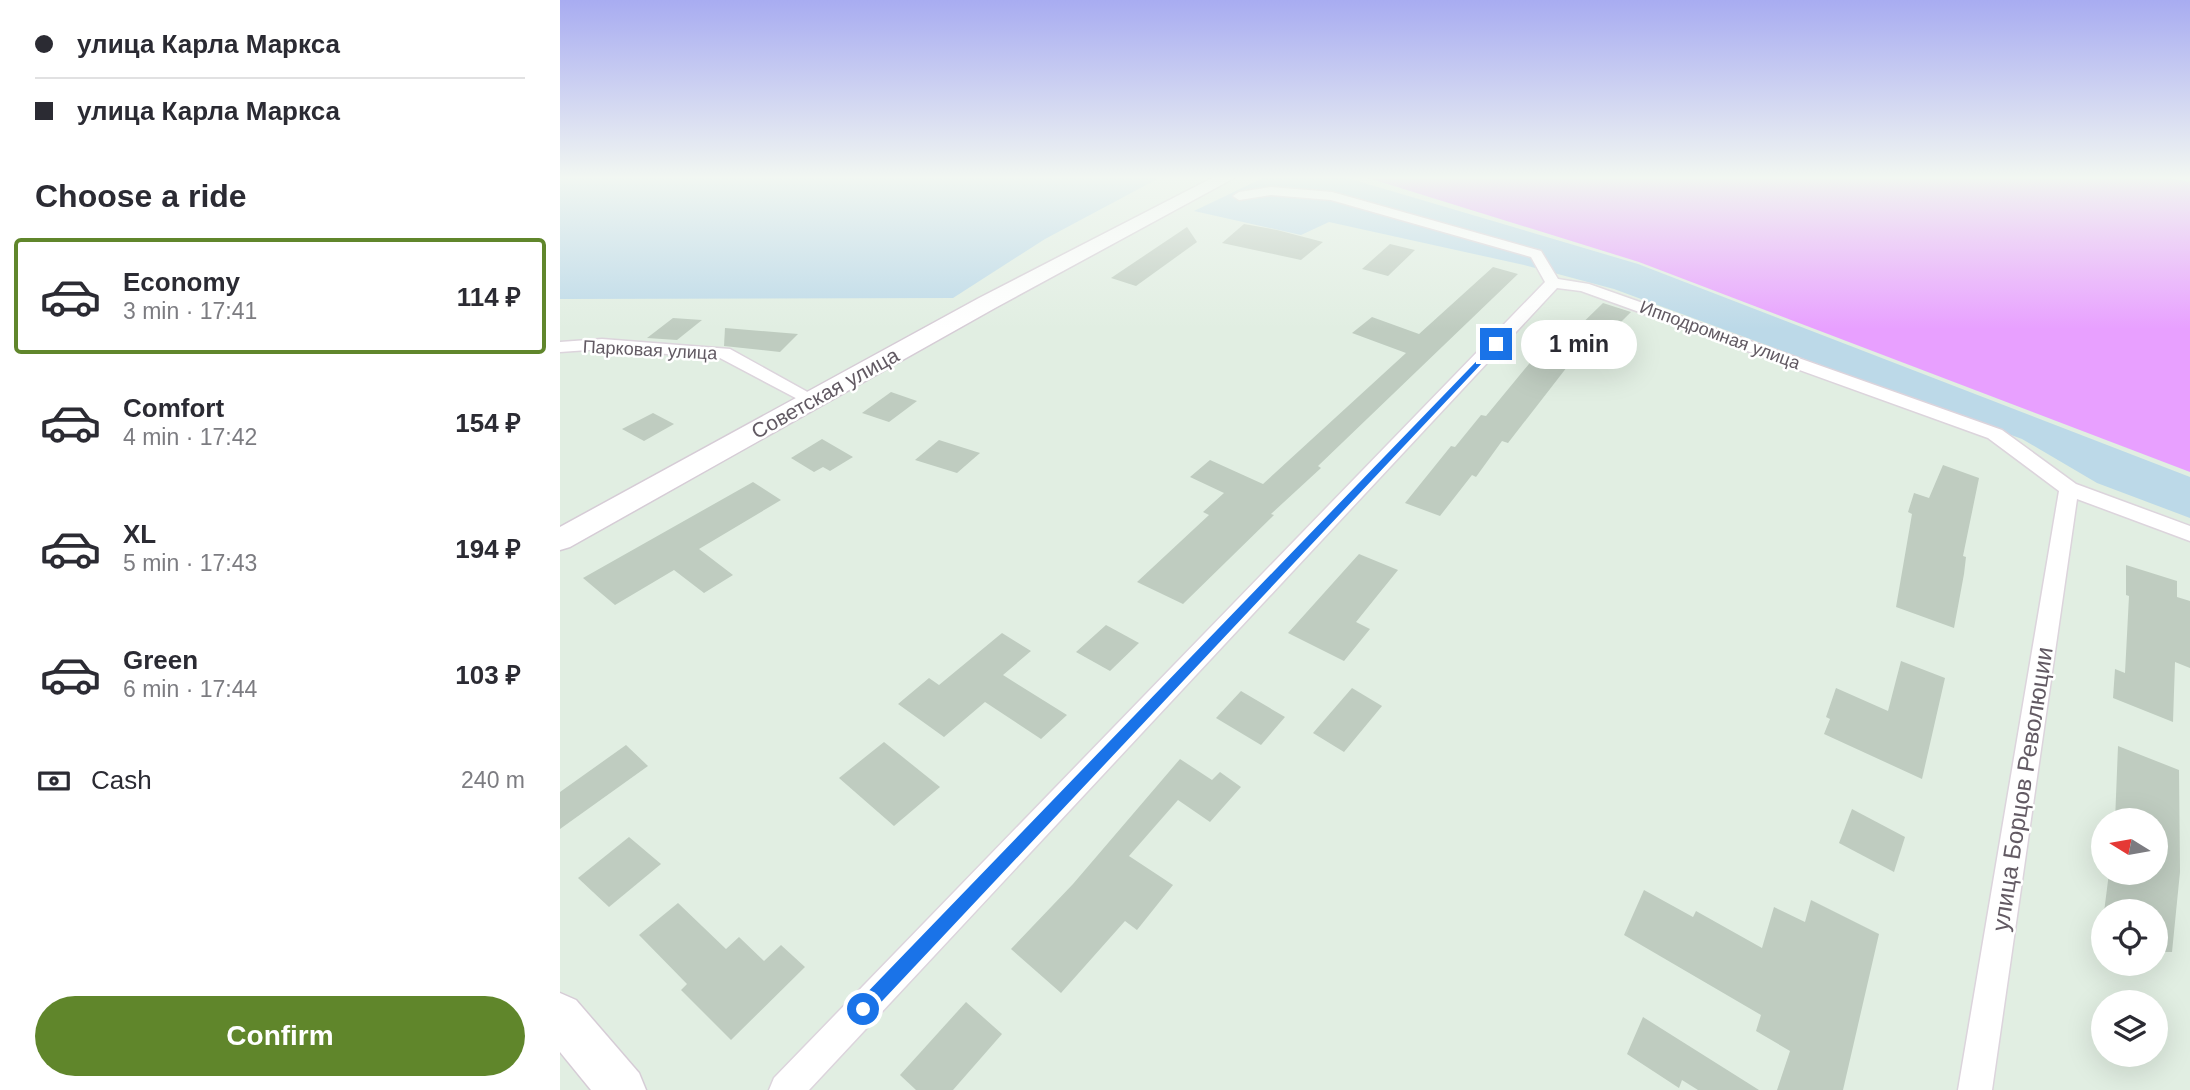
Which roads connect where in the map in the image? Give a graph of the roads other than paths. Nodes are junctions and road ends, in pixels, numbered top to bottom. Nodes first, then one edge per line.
1 (1132, 228) edge
2 (1446, 228) edge
3 (1553, 283) junction
4 (560, 347) edge
5 (813, 400) junction
6 (2069, 489) junction
7 (2190, 534) edge
8 (560, 540) edge
9 (560, 1016) edge
10 (622, 1090) edge
11 (786, 1090) edge
12 (1975, 1090) edge

1 - 5 street, Советская улица
2 - 3 street
3 - 6 street, Ипподромная улица
3 - 11 street
4 - 5 street, Парковая улица
5 - 8 street, Советская улица
6 - 7 street, Ипподромная улица
6 - 12 street, улица Борцов Революции
9 - 10 street

